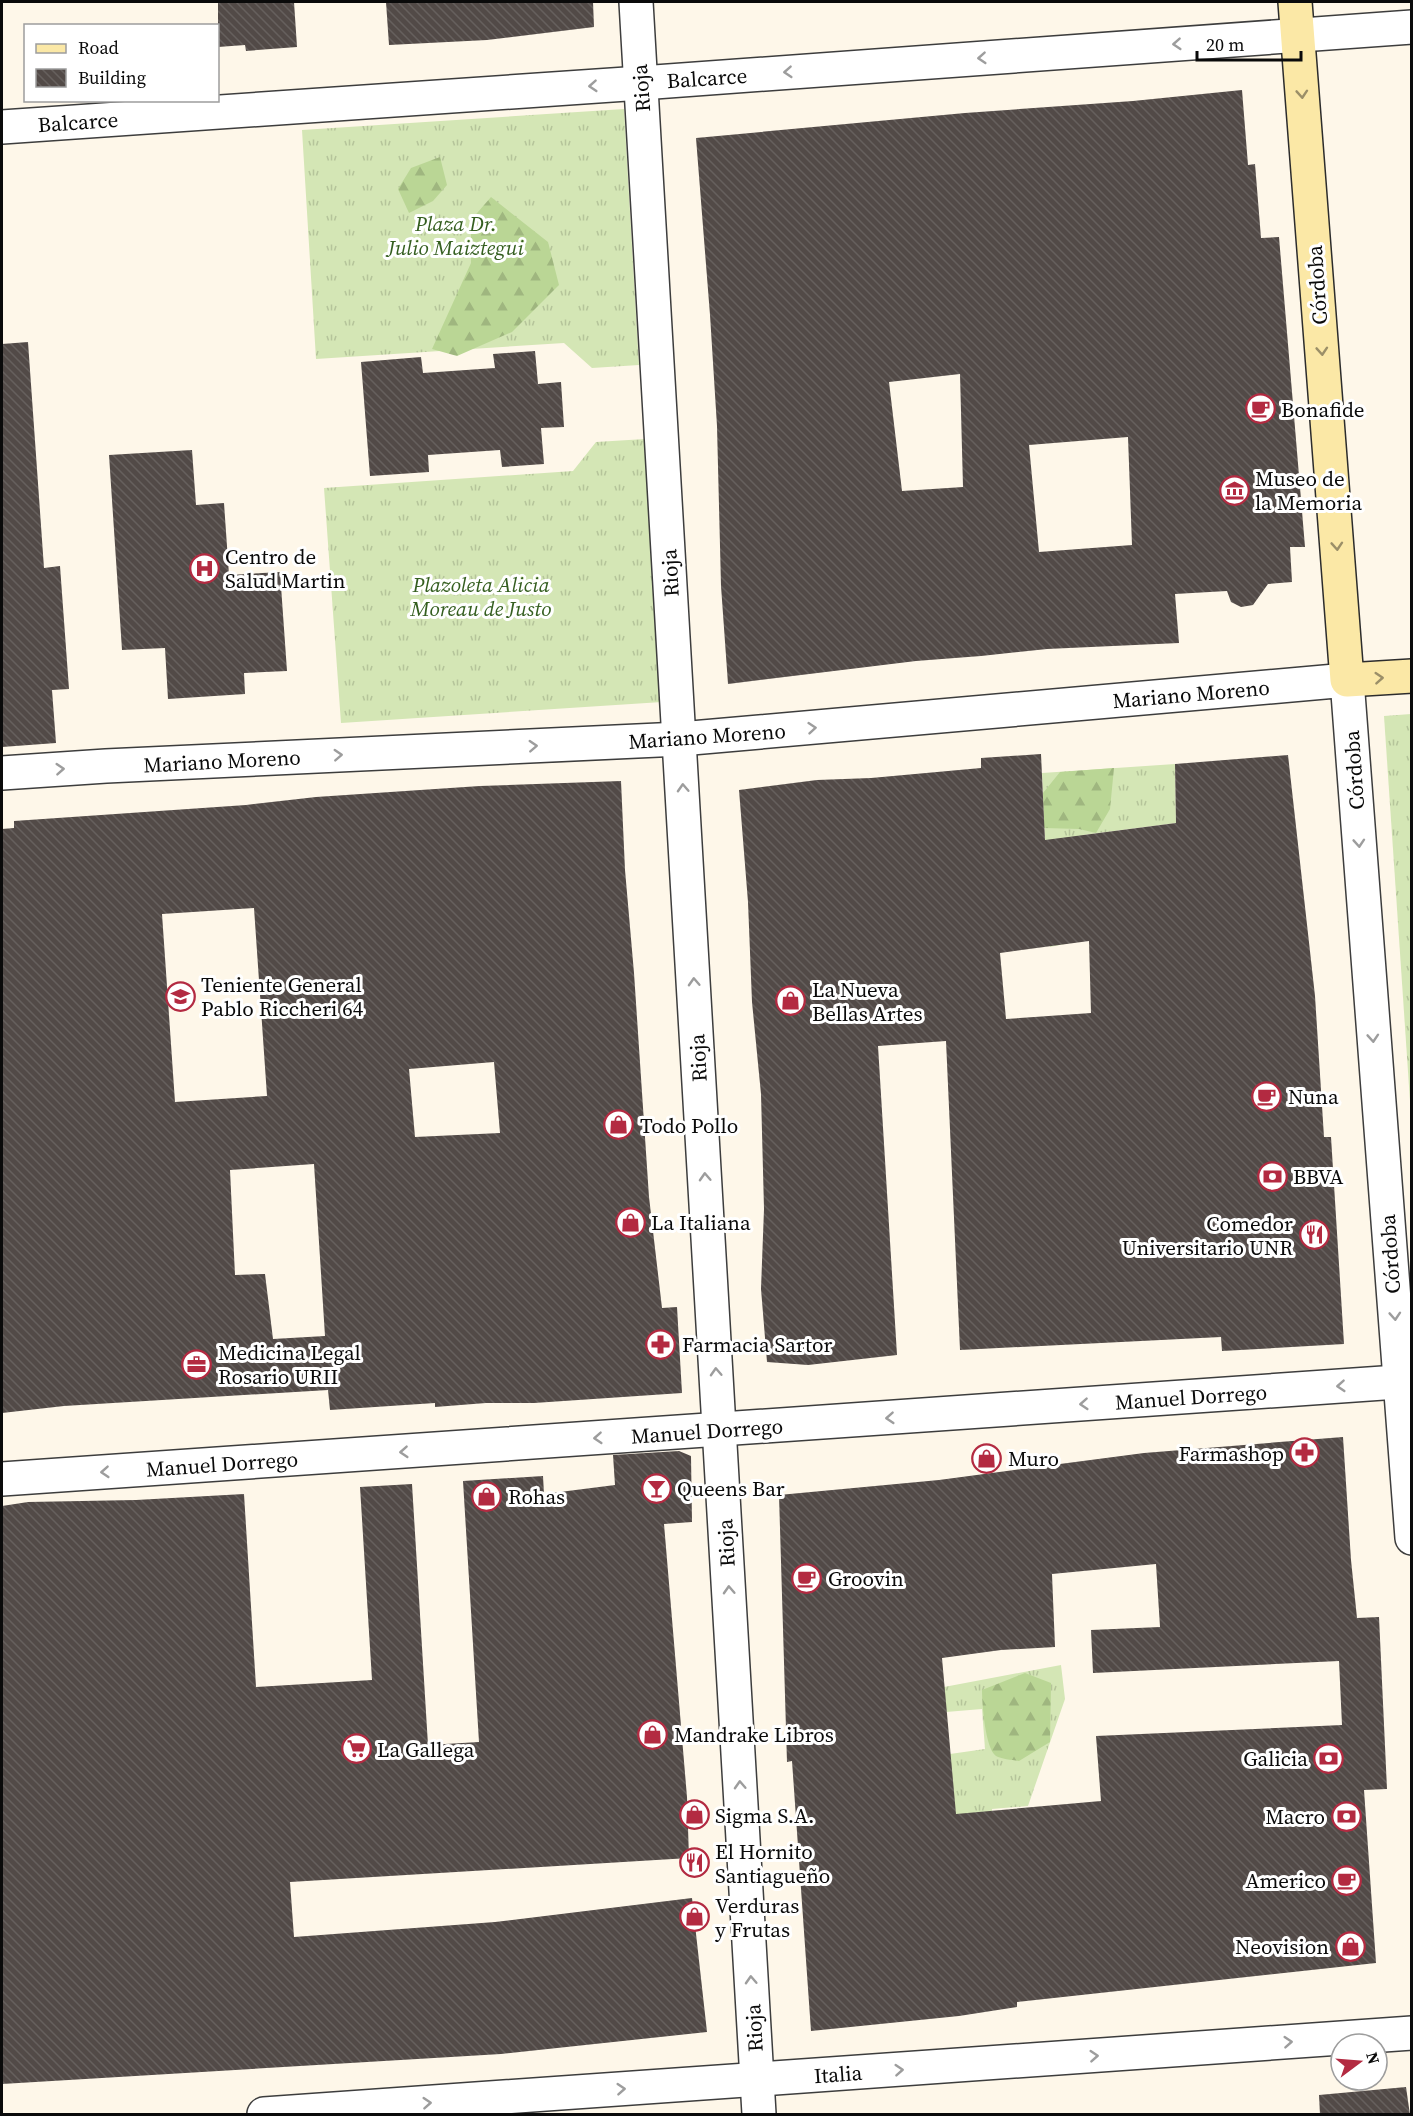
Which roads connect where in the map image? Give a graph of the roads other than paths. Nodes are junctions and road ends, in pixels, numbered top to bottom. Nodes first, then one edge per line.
1 (636, 2) edge
2 (1295, 2) edge
3 (1412, 27) edge
4 (1298, 36) junction
5 (641, 83) junction
6 (2, 127) edge
7 (1412, 676) edge
8 (1347, 680) junction
9 (680, 739) junction
10 (2, 773) edge
11 (1406, 1381) edge
12 (720, 1430) junction
13 (2, 1479) edge
14 (1412, 1538) edge
15 (1412, 2033) edge
16 (757, 2080) junction
17 (264, 2115) edge
18 (759, 2115) edge

1 - 5 street, Rioja
2 - 4 main road, Córdoba
3 - 4 street, Balcarce
4 -> 5 street, Balcarce
4 -> 8 main road, Córdoba
5 -> 6 street, Balcarce
5 - 9 street, Rioja
8 -> 7 main road, Mariano Moreno
9 -> 8 street, Mariano Moreno
8 -> 11 street, Córdoba
10 -> 9 street, Mariano Moreno
12 -> 9 street, Rioja
11 -> 12 street, Manuel Dorrego
11 - 14 street, Córdoba
12 -> 13 street, Manuel Dorrego
16 -> 12 street, Rioja
16 -> 15 street, Italia
17 -> 16 street, Italia
16 - 18 street, Rioja

